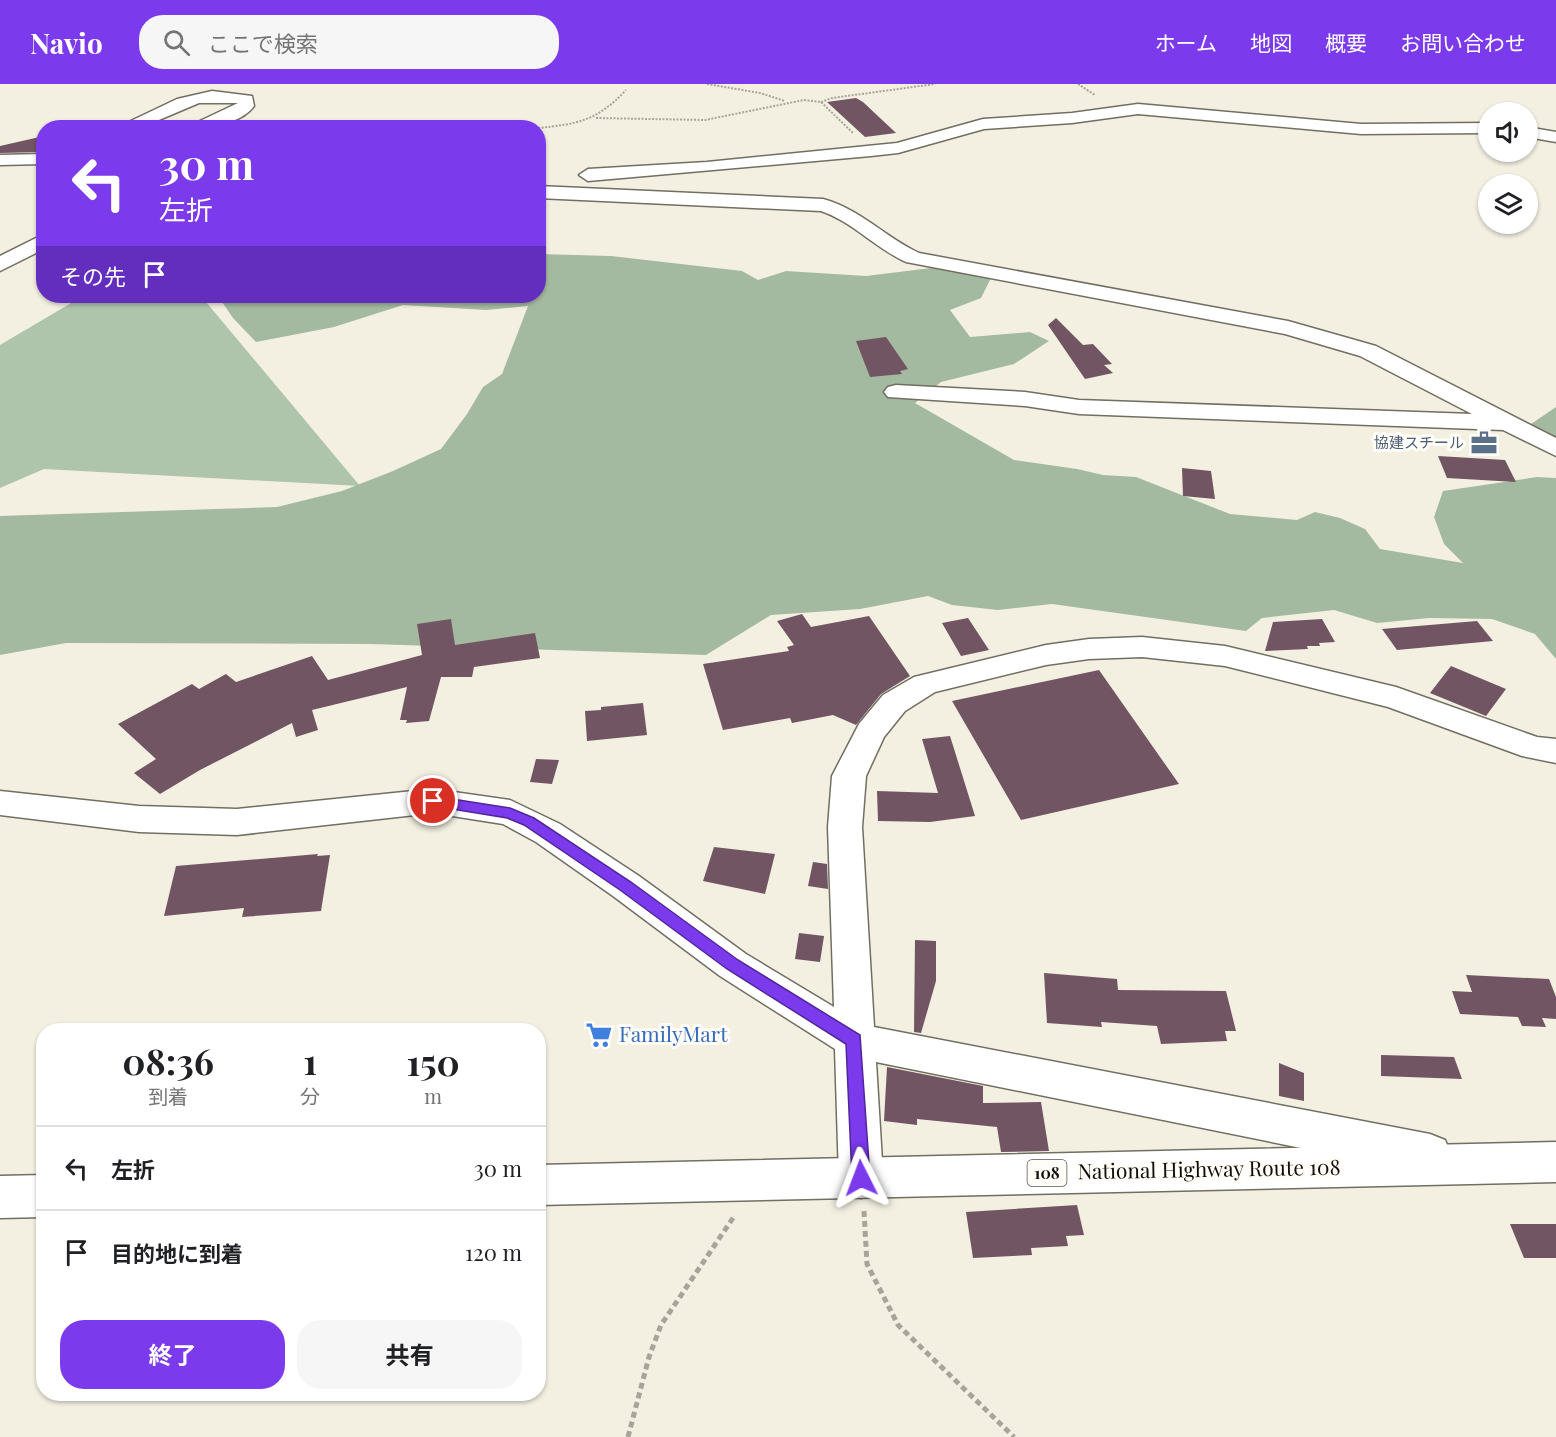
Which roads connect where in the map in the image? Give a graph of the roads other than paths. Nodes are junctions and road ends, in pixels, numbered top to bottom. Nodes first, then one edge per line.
1 (142, 120) edge
2 (215, 120) edge
3 (1478, 128) edge
4 (1538, 134) edge
5 (1556, 137) edge
6 (36, 159) edge
7 (0, 160) edge
8 (546, 177) edge
9 (546, 192) edge
10 (36, 245) edge
11 (0, 265) edge
12 (896, 392) dead end
13 (1512, 423) junction
14 (1556, 448) edge
15 (1556, 751) edge
16 (0, 802) edge
17 (854, 1040) junction
18 (1556, 1162) edge
19 (1477, 1164) junction
20 (861, 1178) junction
21 (546, 1185) edge
22 (36, 1196) edge
23 (0, 1197) edge

1 - 2 main road
3 - 8 main road
4 - 5 main road
6 - 7 main road
9 - 13 main road
10 - 11 main road
12 - 13 main road
13 - 14 main road
15 - 17 main road
16 - 17 main road
17 - 19 main road
17 - 20 main road
18 - 19 main road, National Highway Route 108 / 108
19 - 20 main road, National Highway Route 108 / 108
20 - 21 main road, National Highway Route 108 / 108
22 - 23 main road

